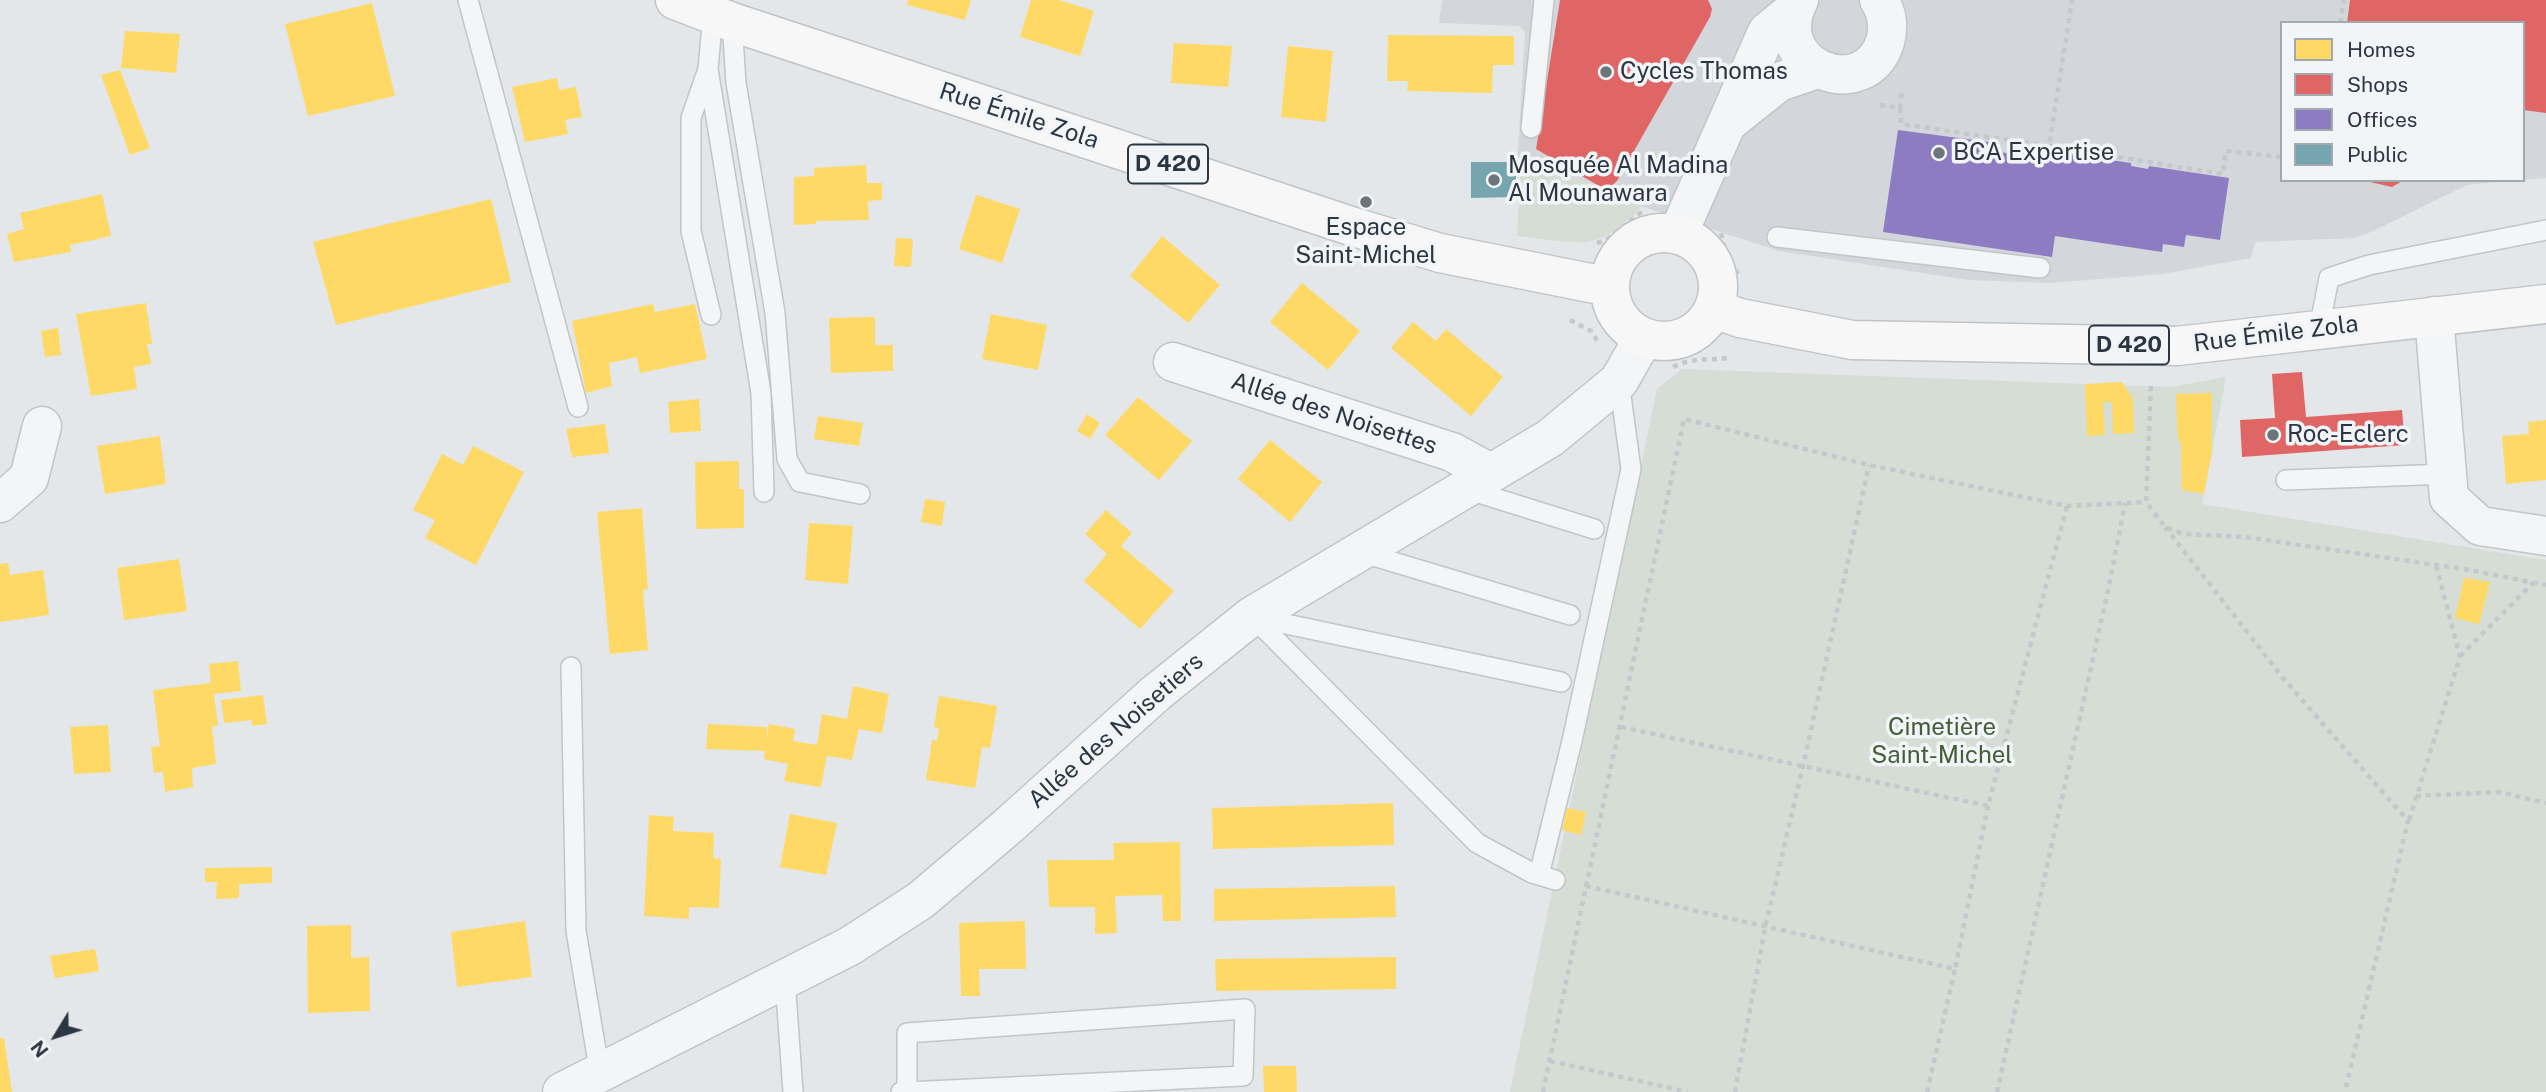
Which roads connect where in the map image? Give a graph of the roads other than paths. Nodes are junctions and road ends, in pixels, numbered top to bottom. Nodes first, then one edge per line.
1 (468, 0) edge
2 (675, 0) edge
3 (1544, 0) edge
4 (1879, 0) edge
5 (1797, 3) edge
6 (722, 18) junction
7 (708, 69) junction
8 (1816, 69) junction
9 (1728, 122) junction
10 (1531, 128) dead end
11 (2546, 230) edge
12 (1678, 234) junction
13 (1777, 237) dead end
14 (2039, 268) dead end
15 (1610, 287) junction
16 (2546, 304) edge
17 (1714, 309) junction
18 (711, 315) dead end
19 (2434, 316) junction
20 (2319, 329) junction
21 (1644, 337) junction
22 (1173, 362) dead end
23 (1619, 381) junction
24 (578, 407) dead end
25 (42, 426) dead end
26 (2448, 474) junction
27 (2286, 480) dead end
28 (1478, 481) junction
29 (764, 492) dead end
30 (860, 494) dead end
31 (0, 503) edge
32 (1594, 529) dead end
33 (2546, 536) edge
34 (1359, 552) junction
35 (1570, 615) dead end
36 (1252, 616) junction
37 (571, 667) dead end
38 (1561, 682) dead end
39 (785, 979) junction
40 (600, 1074) junction
41 (562, 1092) edge
42 (793, 1092) edge
43 (901, 1092) edge
44 (907, 1092) edge

1 - 24 lane
2 - 6 main road, Rue Émile Zola / D 420
3 - 10 lane
4 - 8 street
5 - 8 street
5 - 9 street
6 - 7 lane
6 - 15 main road, Rue Émile Zola / D 420
6 - 30 lane
7 - 18 lane
7 - 29 lane
8 - 9 street
9 - 12 street
11 - 20 lane
12 - 15 main road
12 - 17 main road
13 - 14 lane
15 - 21 main road
16 - 19 main road, Rue Émile Zola / D 420
17 - 20 main road, Rue Émile Zola / D 420
17 - 21 main road
19 - 20 main road, Rue Émile Zola / D 420
19 - 26 street
21 - 23 street, Allée des Noisetiers
22 - 28 street, Allée des Noisettes
23 - 28 street, Allée des Noisetiers
23 - 36 lane
25 - 31 street
26 - 27 lane
26 - 33 street
28 - 32 lane
28 - 34 street, Allée des Noisetiers
34 - 35 lane
34 - 36 street, Allée des Noisetiers
36 - 38 lane
36 - 39 street, Allée des Noisetiers
37 - 40 lane
39 - 40 street, Allée des Noisetiers
39 - 42 lane
40 - 41 street, Allée des Noisetiers
43 - 44 lane
44 - 44 lane

